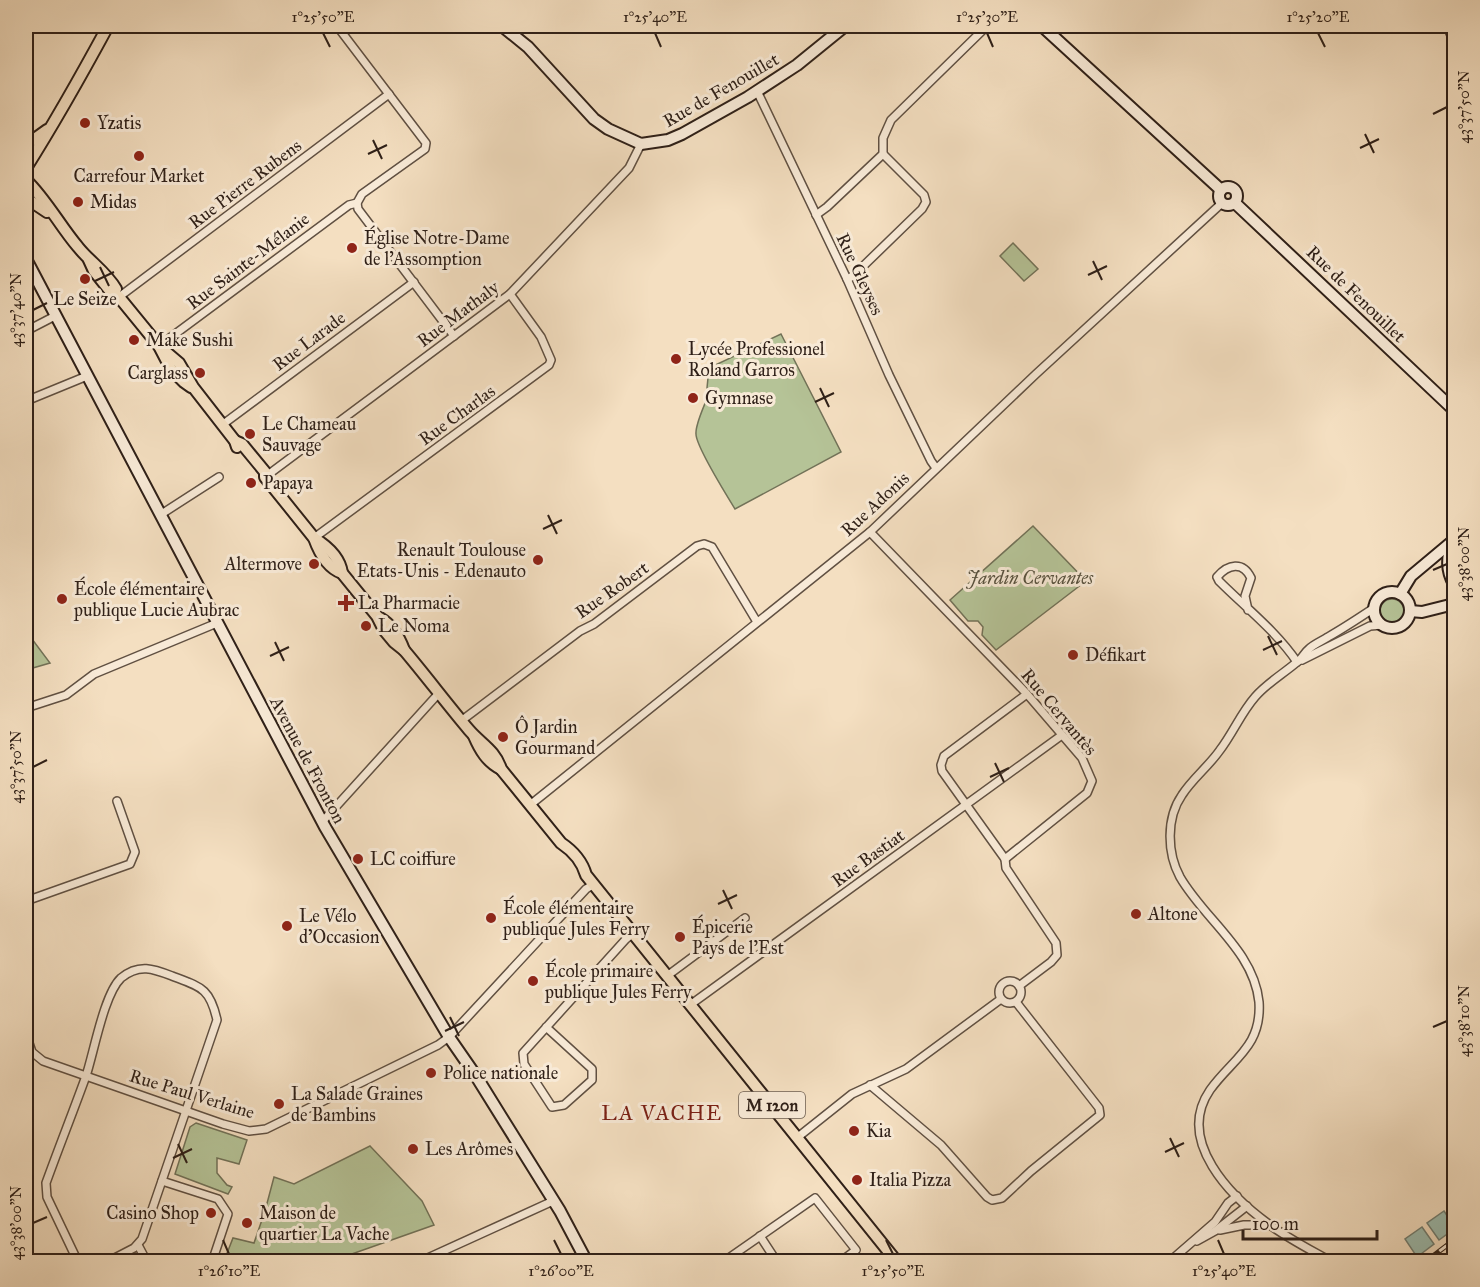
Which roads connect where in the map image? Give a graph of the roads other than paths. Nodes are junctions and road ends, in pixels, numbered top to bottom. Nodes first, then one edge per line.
1 (108, 26) edge
2 (337, 26) edge
3 (502, 26) edge
4 (845, 26) edge
5 (987, 26) edge
6 (1042, 26) edge
7 (757, 91) junction
8 (390, 94) junction
9 (48, 130) junction
10 (641, 144) junction
11 (26, 145) edge
12 (883, 154) junction
13 (26, 168) edge
14 (26, 180) edge
15 (1221, 189) junction
16 (26, 198) edge
17 (357, 202) junction
18 (1235, 202) junction
19 (1222, 203) junction
20 (816, 214) junction
21 (58, 222) junction
22 (26, 259) edge
23 (847, 279) junction
24 (414, 282) junction
25 (510, 294) junction
26 (119, 297) junction
27 (55, 316) junction
28 (26, 331) edge
29 (454, 336) junction
30 (159, 346) junction
31 (87, 376) junction
32 (26, 402) edge
33 (1455, 410) edge
34 (222, 425) junction
35 (936, 468) junction
36 (219, 477) dead end
37 (265, 477) junction
38 (160, 515) junction
39 (870, 532) junction
40 (314, 538) junction
41 (1453, 541) edge
42 (1455, 584) edge
43 (1400, 594) junction
44 (1455, 604) edge
45 (1374, 608) junction
46 (1248, 610) junction
47 (1410, 611) junction
48 (757, 622) junction
49 (217, 623) junction
50 (1383, 625) junction
51 (1298, 661) junction
52 (439, 693) junction
53 (1027, 694) junction
54 (26, 708) edge
55 (461, 721) junction
56 (1062, 735) junction
57 (117, 801) dead end
58 (530, 805) junction
59 (966, 805) junction
60 (322, 822) junction
61 (1005, 859) junction
62 (594, 884) junction
63 (26, 901) edge
64 (745, 918) dead end
65 (633, 933) junction
66 (667, 976) junction
67 (1019, 986) junction
68 (1001, 999) junction
69 (1016, 1002) junction
70 (690, 1005) junction
71 (546, 1027) junction
72 (26, 1034) edge
73 (450, 1037) junction
74 (86, 1075) junction
75 (870, 1085) junction
76 (187, 1112) junction
77 (798, 1137) junction
78 (162, 1181) junction
79 (1237, 1196) junction
80 (553, 1201) junction
81 (1247, 1206) junction
82 (1271, 1226) junction
83 (1215, 1231) junction
84 (760, 1236) junction
85 (138, 1245) junction
86 (1185, 1249) junction
87 (78, 1262) edge
88 (106, 1262) edge
89 (147, 1262) edge
90 (212, 1262) edge
91 (419, 1262) edge
92 (588, 1262) edge
93 (723, 1262) edge
94 (777, 1262) edge
95 (840, 1262) edge
96 (897, 1262) edge
97 (1169, 1262) edge
98 (1332, 1262) edge

1 - 9 main road
2 - 8 street
3 - 10 street
4 - 7 street, Rue de Fenouillet
5 - 12 street
6 - 15 street
7 - 10 street, Rue de Fenouillet
7 - 20 street, Rue Gleyses
8 - 17 street, Rue Sainte-Mélanie
8 - 26 street, Rue Pierre Rubens
9 - 11 main road
9 - 13 main road
10 - 25 street, Rue Mathaly
12 - 20 street
12 - 23 street
14 - 21 main road, M 120n
15 - 18 street
15 - 19 street
16 - 21 main road, M 120n
17 - 24 street
17 - 30 street, Rue Sainte-Mélanie
18 - 19 street
18 - 33 street, Rue de Fenouillet
19 - 35 street, Rue Adonis
20 - 23 street, Rue Gleyses
21 - 26 main road, M 120n
22 - 27 street, Avenue de Fronton
23 - 35 street, Rue Gleyses
24 - 29 street
24 - 34 street, Rue Larade
25 - 29 street, Rue Mathaly
25 - 40 street, Rue Charlas
26 - 30 main road, M 120n
27 - 28 street
27 - 31 street, Avenue de Fronton
29 - 37 street, Rue Mathaly
30 - 34 main road, M 120n
31 - 32 street
31 - 38 street, Avenue de Fronton
34 - 37 main road, M 120n
35 - 39 street, Rue Adonis
36 - 38 street
37 - 40 main road, M 120n
38 - 49 street, Avenue de Fronton
39 - 48 street, Rue Adonis
39 - 53 street, Rue Cervantès
40 - 52 main road, M 120n
41 - 42 street
41 - 43 street
43 - 45 street
43 - 47 street
44 - 47 street
45 - 50 street
45 - 51 street
46 - 46 street
46 - 51 street
47 - 50 street
48 - 55 street, Rue Robert
48 - 58 street, Rue Adonis
49 - 54 street
49 - 60 street, Avenue de Fronton
50 - 51 street
51 - 79 street
52 - 55 main road, M 120n
52 - 60 street
53 - 56 street, Rue Cervantès
53 - 59 street
55 - 58 main road, M 120n
56 - 59 street, Rue Bastiat
56 - 61 street, Rue Cervantès
57 - 63 street
58 - 62 main road, M 120n
59 - 61 street
59 - 70 street, Rue Bastiat
60 - 73 street, Avenue de Fronton
61 - 67 street
62 - 65 main road, M 120n
62 - 73 street, Rue Paul Verlaine
64 - 66 street
65 - 66 main road, M 120n
65 - 71 street
66 - 70 main road, M 120n
67 - 68 street
67 - 69 street
68 - 69 street
68 - 75 street
69 - 75 street
70 - 77 main road, M 120n
71 - 71 street
72 - 74 street, Rue Paul Verlaine
73 - 76 street, Rue Paul Verlaine
73 - 80 street, Avenue de Fronton
74 - 76 street, Rue Paul Verlaine
74 - 76 street
74 - 87 street
75 - 77 street
76 - 78 street
77 - 96 main road, M 120n
78 - 85 street
78 - 90 street
79 - 81 street
79 - 86 street
80 - 91 street
80 - 92 street, Avenue de Fronton
81 - 82 street
81 - 83 street
82 - 83 street
82 - 98 street
83 - 86 street
84 - 93 street
84 - 94 street
84 - 95 street
85 - 88 street
85 - 89 street
86 - 97 street

